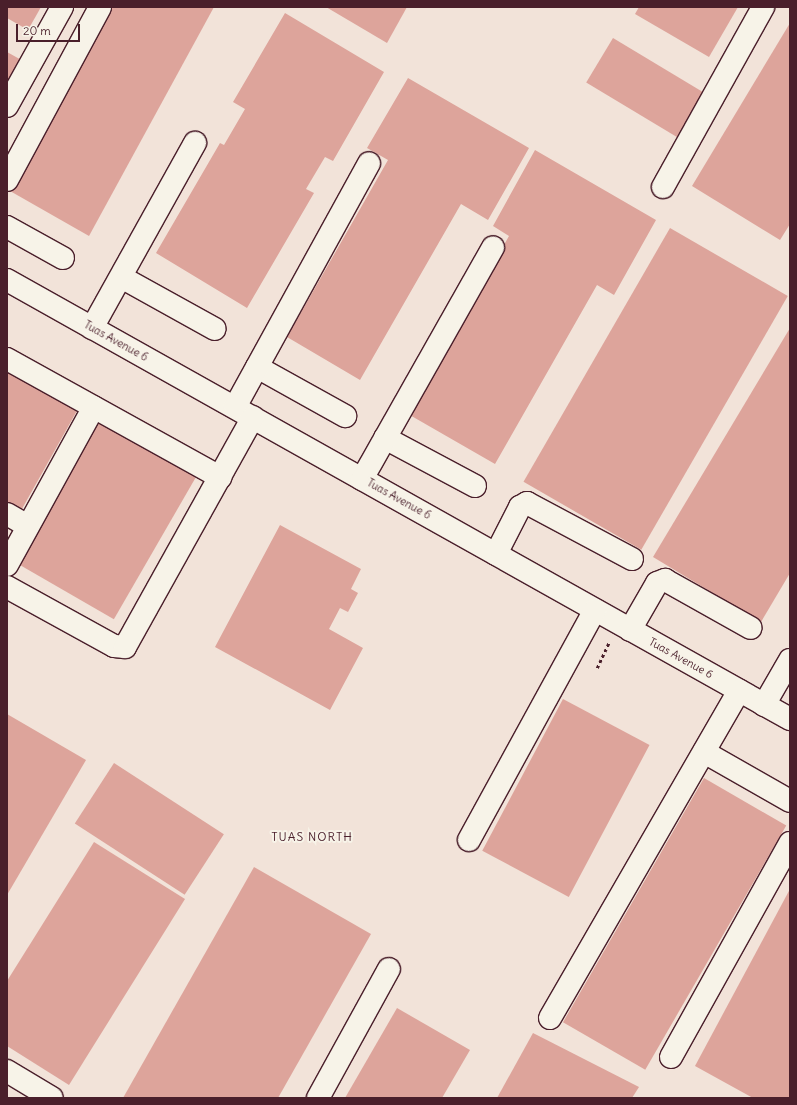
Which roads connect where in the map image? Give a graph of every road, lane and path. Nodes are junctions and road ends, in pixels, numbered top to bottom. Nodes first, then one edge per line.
1 (62, 7) edge
2 (100, 7) edge
3 (763, 7) edge
4 (7, 106) edge
5 (196, 142) dead end
6 (369, 163) dead end
7 (7, 180) edge
8 (662, 187) dead end
9 (7, 227) edge
10 (493, 247) dead end
11 (63, 258) dead end
12 (121, 277) junction
13 (7, 280) edge
14 (92, 328) junction
15 (215, 328) dead end
16 (7, 359) edge
17 (257, 367) junction
18 (94, 407) junction
19 (244, 412) junction
20 (346, 416) dead end
21 (386, 438) junction
22 (220, 477) junction
23 (362, 479) junction
24 (474, 486) dead end
25 (7, 514) edge
26 (28, 526) junction
27 (496, 554) junction
28 (632, 559) dead end
29 (7, 565) edge
30 (7, 587) edge
31 (595, 610) junction
32 (624, 627) junction
33 (751, 628) dead end
34 (790, 660) edge
35 (597, 668) dead end
36 (738, 690) junction
37 (764, 705) junction
38 (790, 719) edge
39 (704, 752) junction
40 (790, 801) edge
41 (469, 840) dead end
42 (790, 843) edge
43 (389, 969) dead end
44 (550, 1018) dead end
45 (671, 1057) dead end
46 (7, 1072) edge
47 (52, 1098) edge
48 (318, 1098) edge

1 - 4 street
2 - 7 street
3 - 8 street
5 - 12 street
6 - 17 street
9 - 11 street
10 - 21 street
12 - 14 street
12 - 15 street
13 - 14 street, Tuas Avenue 6
14 - 19 street, Tuas Avenue 6
16 - 18 street
17 - 19 street
17 - 20 street
18 - 22 street
18 - 26 street
19 - 22 street
19 - 23 street, Tuas Avenue 6
21 - 23 street
21 - 24 street
22 - 30 street
23 - 27 street, Tuas Avenue 6
25 - 26 street
26 - 29 street
27 - 28 street
27 - 31 street, Tuas Avenue 6
31 - 32 street, Tuas Avenue 6
31 - 41 street
32 - 33 street
32 - 35 path
32 - 36 street, Tuas Avenue 6
34 - 37 street
36 - 37 street, Tuas Avenue 6
36 - 39 street
37 - 38 street, Tuas Avenue 6
39 - 40 street
39 - 44 street
42 - 45 street
43 - 48 street
46 - 47 street

